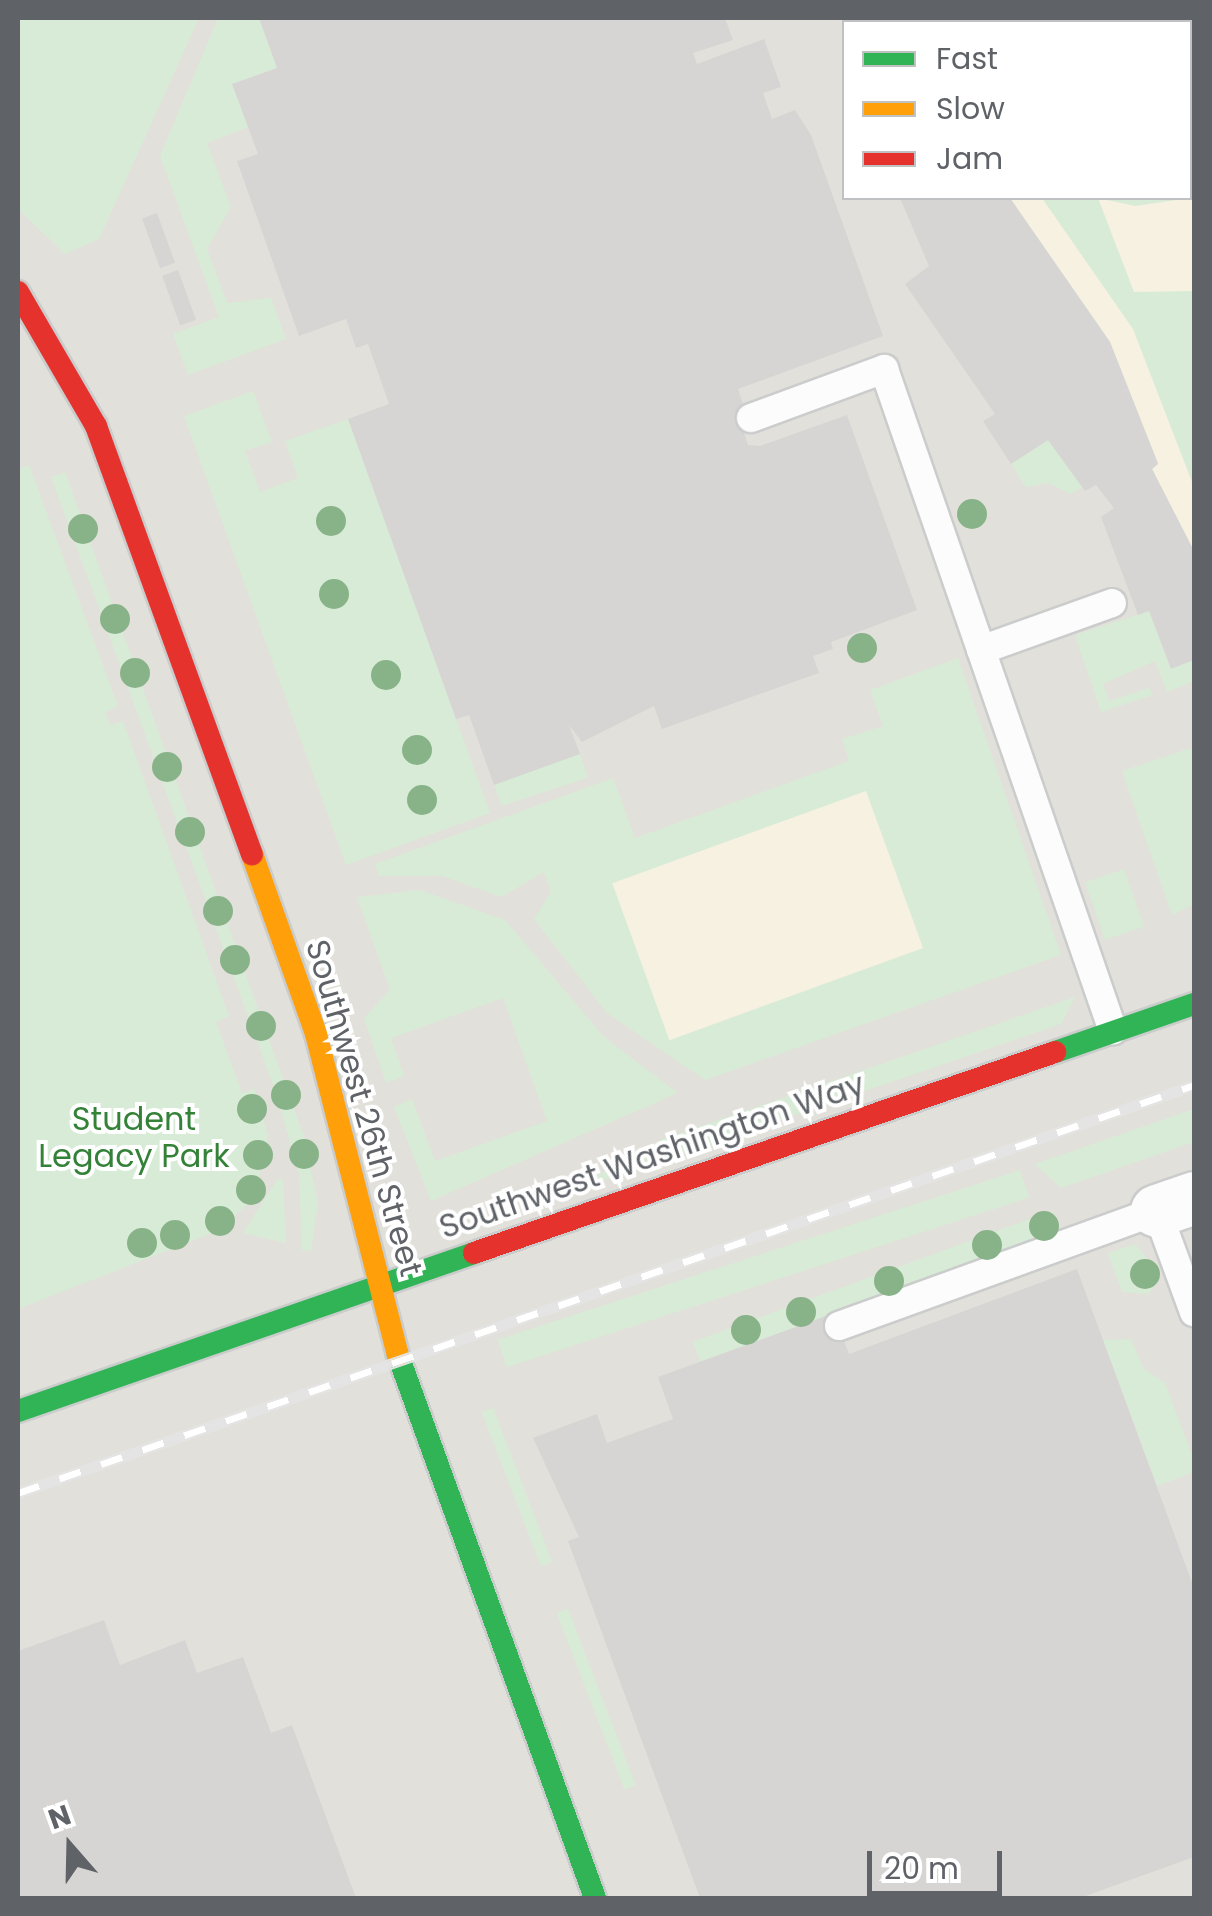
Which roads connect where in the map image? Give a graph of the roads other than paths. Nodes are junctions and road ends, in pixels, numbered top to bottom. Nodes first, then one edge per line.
1 (18, 292) edge
2 (751, 418) dead end
3 (1112, 602) dead end
4 (981, 650) junction
5 (1194, 1004) edge
6 (1113, 1031) junction
7 (1176, 1204) edge
8 (382, 1284) junction
9 (1194, 1312) edge
10 (839, 1326) dead end
11 (18, 1411) edge
12 (595, 1898) edge

1 - 8 street, Southwest 26th Street
2 - 4 lane
3 - 4 lane
4 - 6 lane
5 - 6 street, Southwest Washington Way
6 - 8 street, Southwest Washington Way
7 - 9 lane
7 - 10 lane
8 - 11 street, Southwest Washington Way
8 - 12 street, Southwest 26th Street

